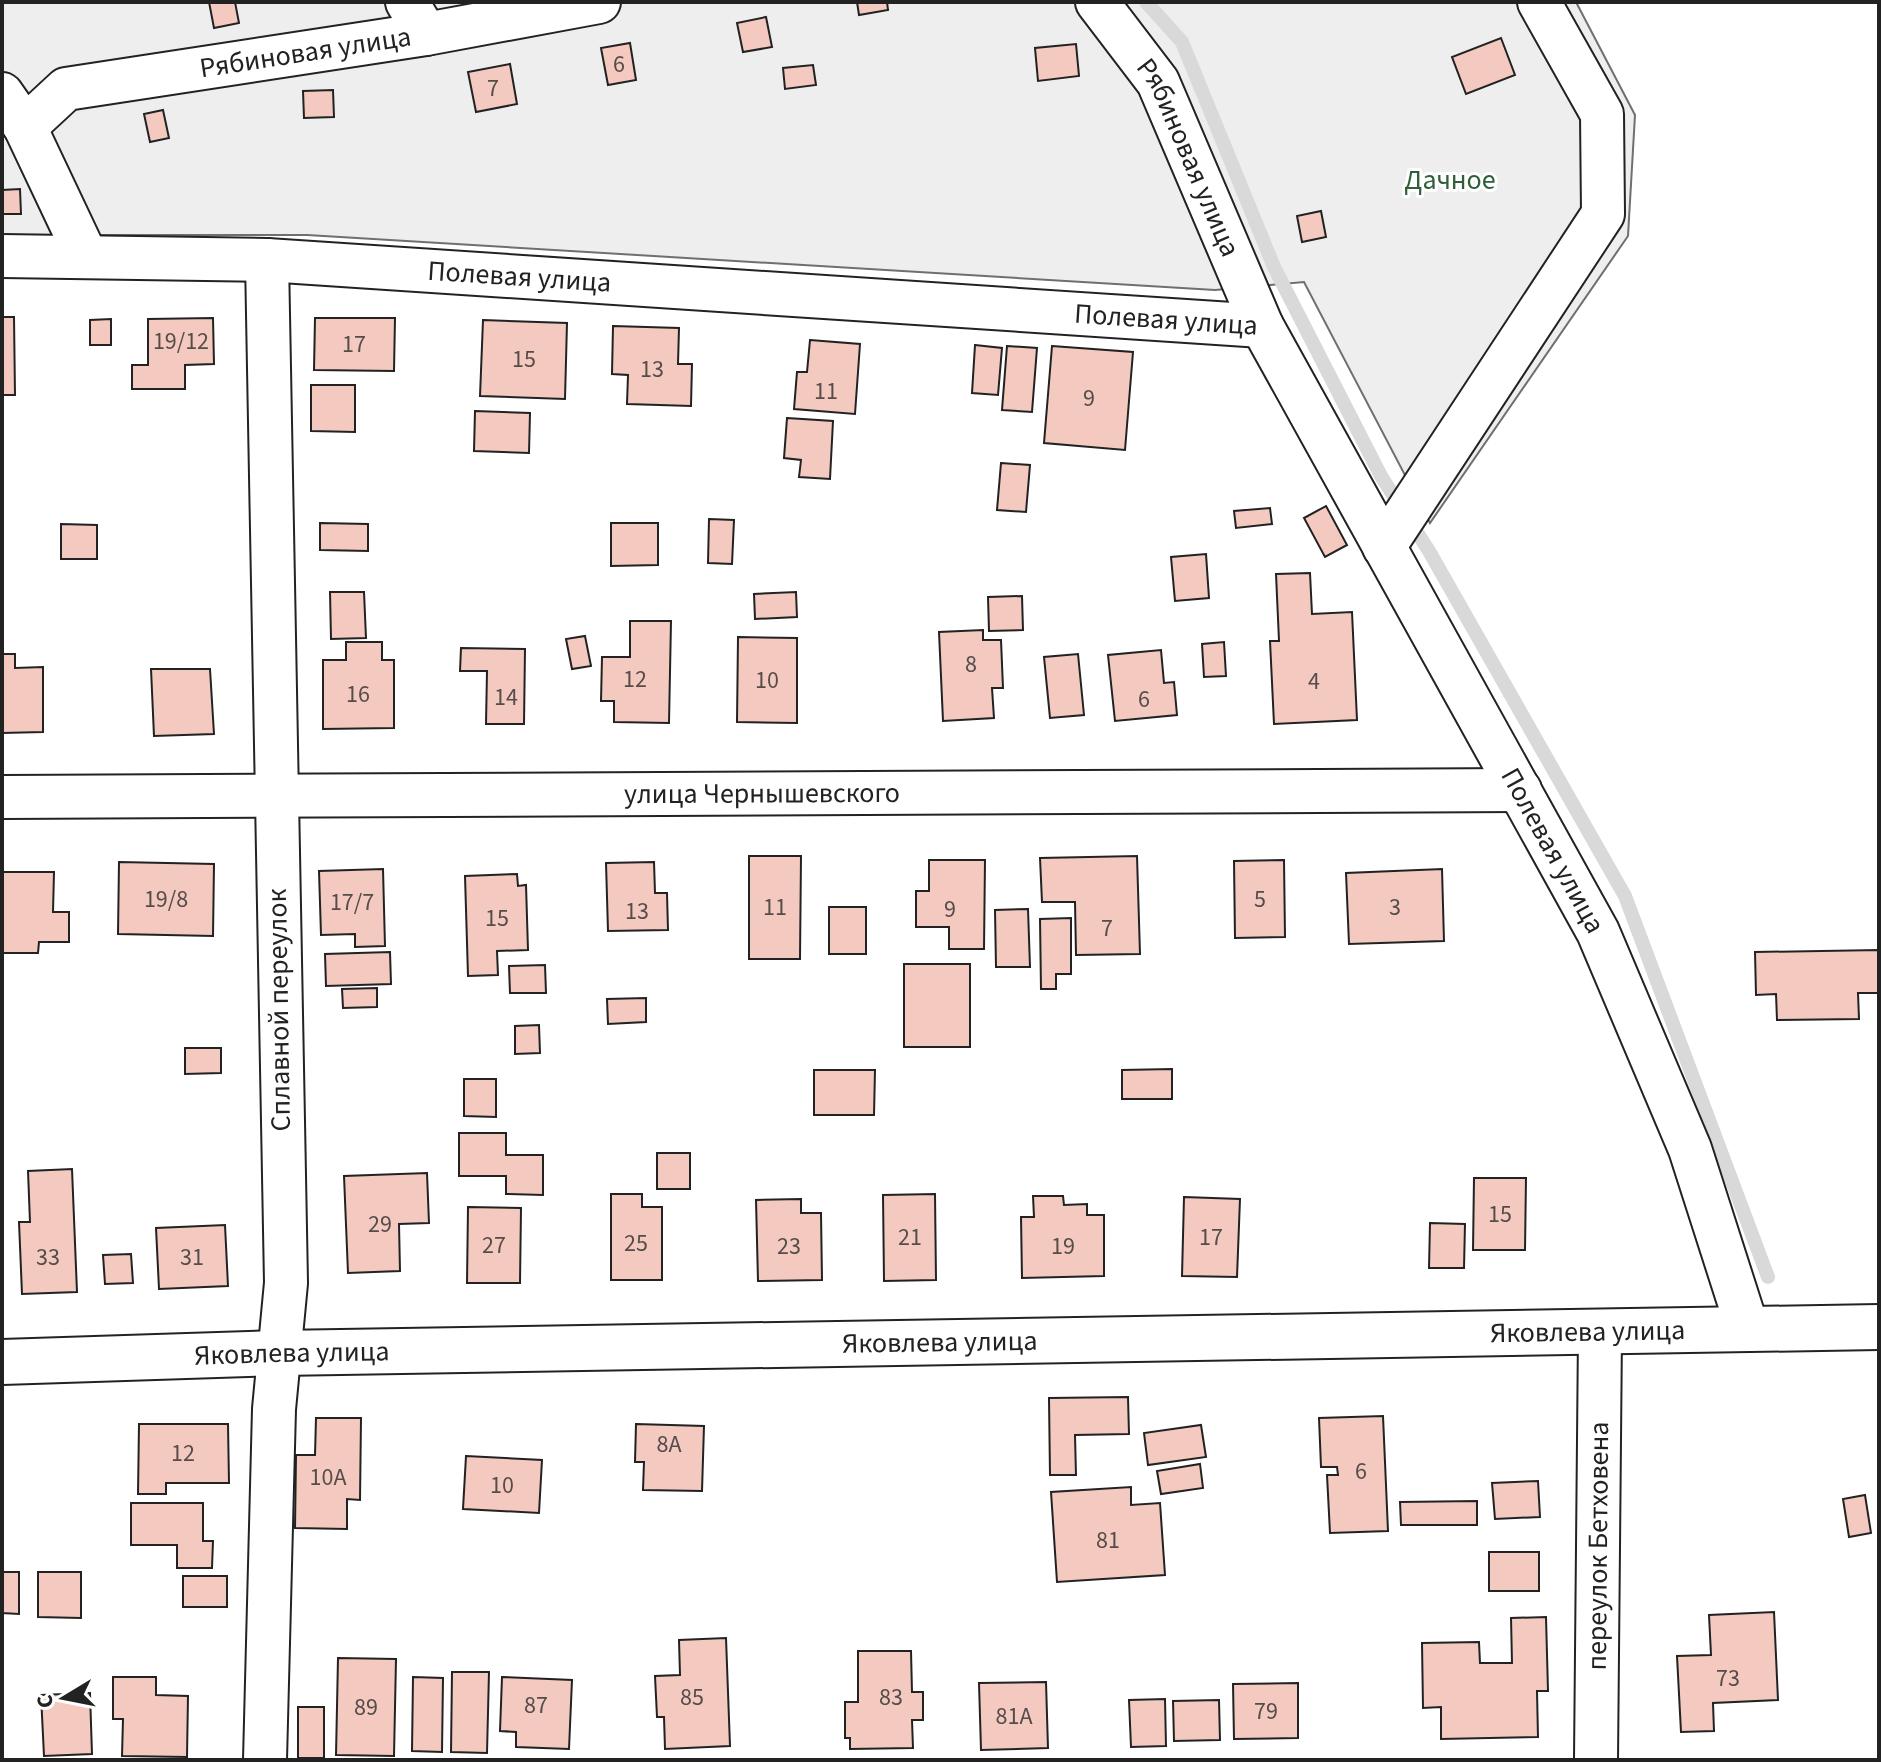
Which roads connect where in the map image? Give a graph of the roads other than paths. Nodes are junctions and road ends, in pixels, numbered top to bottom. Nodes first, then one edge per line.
1 (599, 2) edge
2 (1097, 2) edge
3 (1539, 2) edge
4 (417, 18) edge
5 (14, 111) edge
6 (2, 256) edge
7 (86, 256) junction
8 (267, 260) junction
9 (1262, 326) junction
10 (1384, 547) junction
11 (1520, 790) junction
12 (2, 797) edge
13 (274, 798) junction
14 (1879, 1327) edge
15 (1748, 1330) junction
16 (1600, 1333) junction
17 (279, 1353) junction
18 (2, 1362) edge
19 (265, 1760) edge
20 (1596, 1760) edge

1 - 4 street, Рябиновая улица
2 - 9 street, Рябиновая улица
3 - 10 street
4 - 5 street, Рябиновая улица
5 - 7 street
6 - 7 street, Полевая улица
7 - 8 street, Полевая улица
8 - 9 street, Полевая улица
8 - 13 street, Сплавной переулок
9 - 10 street, Полевая улица
10 - 11 street, Полевая улица
11 - 13 street, улица Чернышевского
11 - 15 street, Полевая улица
12 - 13 street, улица Чернышевского
13 - 17 street, Сплавной переулок
14 - 15 street, Яковлева улица
15 - 16 street, Яковлева улица
16 - 17 street, Яковлева улица
16 - 20 street, переулок Бетховена
17 - 18 street, Яковлева улица
17 - 19 street, Сплавной переулок

